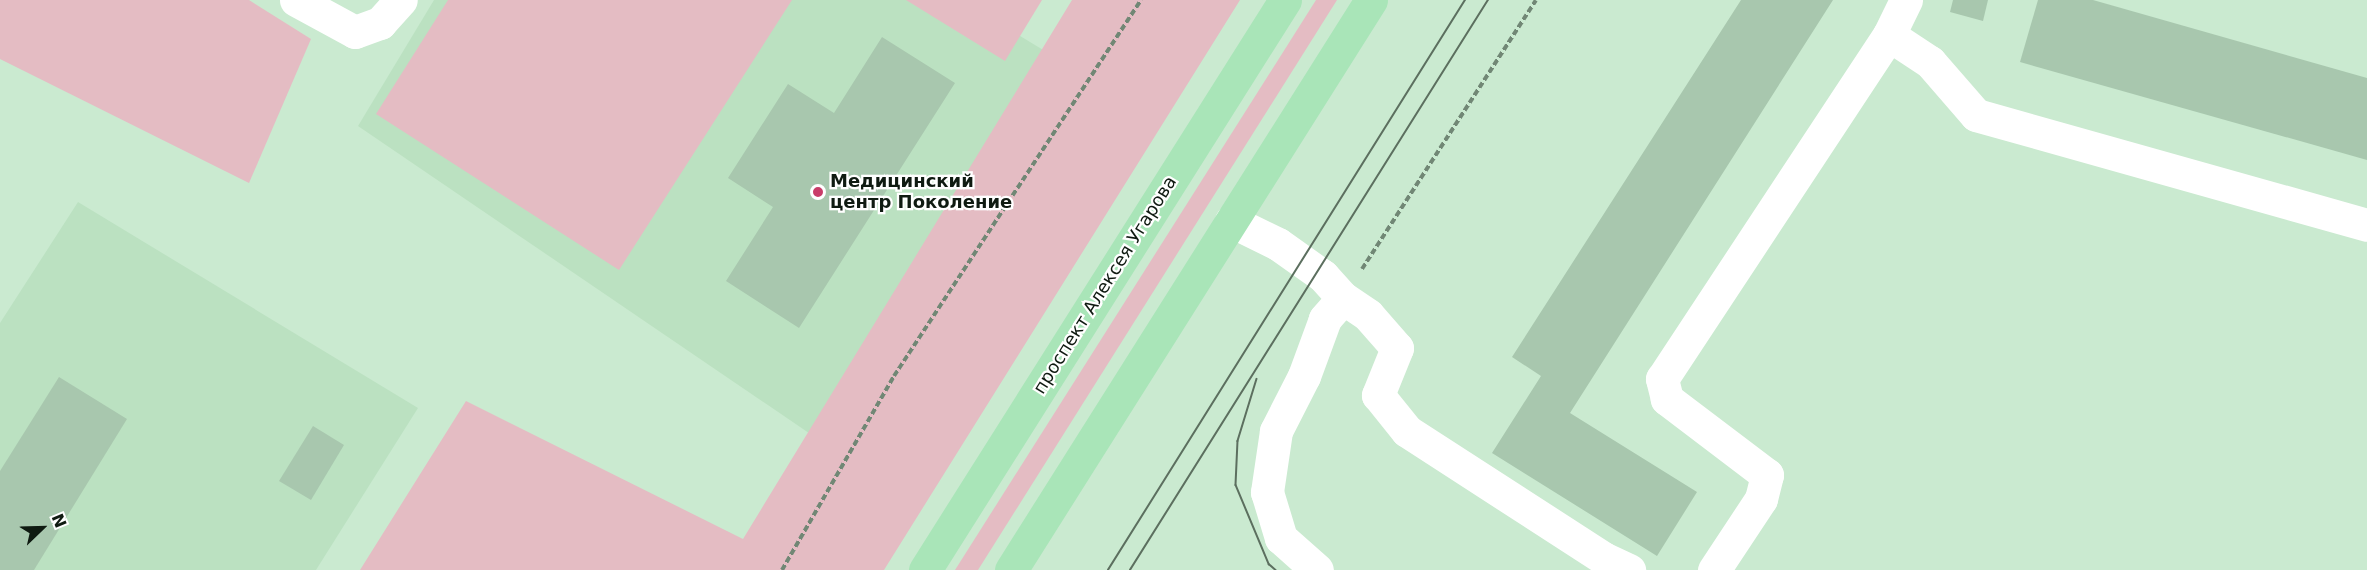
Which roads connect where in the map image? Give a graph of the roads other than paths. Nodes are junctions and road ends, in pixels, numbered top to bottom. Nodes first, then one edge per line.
1 (296, 0) edge
2 (400, 0) edge
3 (1285, 0) edge
4 (1371, 0) edge
5 (1906, 0) edge
6 (1889, 35) junction
7 (1231, 221) junction
8 (2367, 225) edge
9 (1343, 298) junction
10 (925, 570) edge
11 (1011, 570) edge
12 (1317, 570) edge
13 (1629, 570) edge
14 (1714, 570) edge

1 - 2 lane
3 - 10 main road, проспект Алексея Угарова
4 - 7 main road
5 - 6 lane
6 - 8 lane
6 - 14 lane
7 - 9 lane
7 - 11 main road
9 - 12 lane
9 - 13 lane

